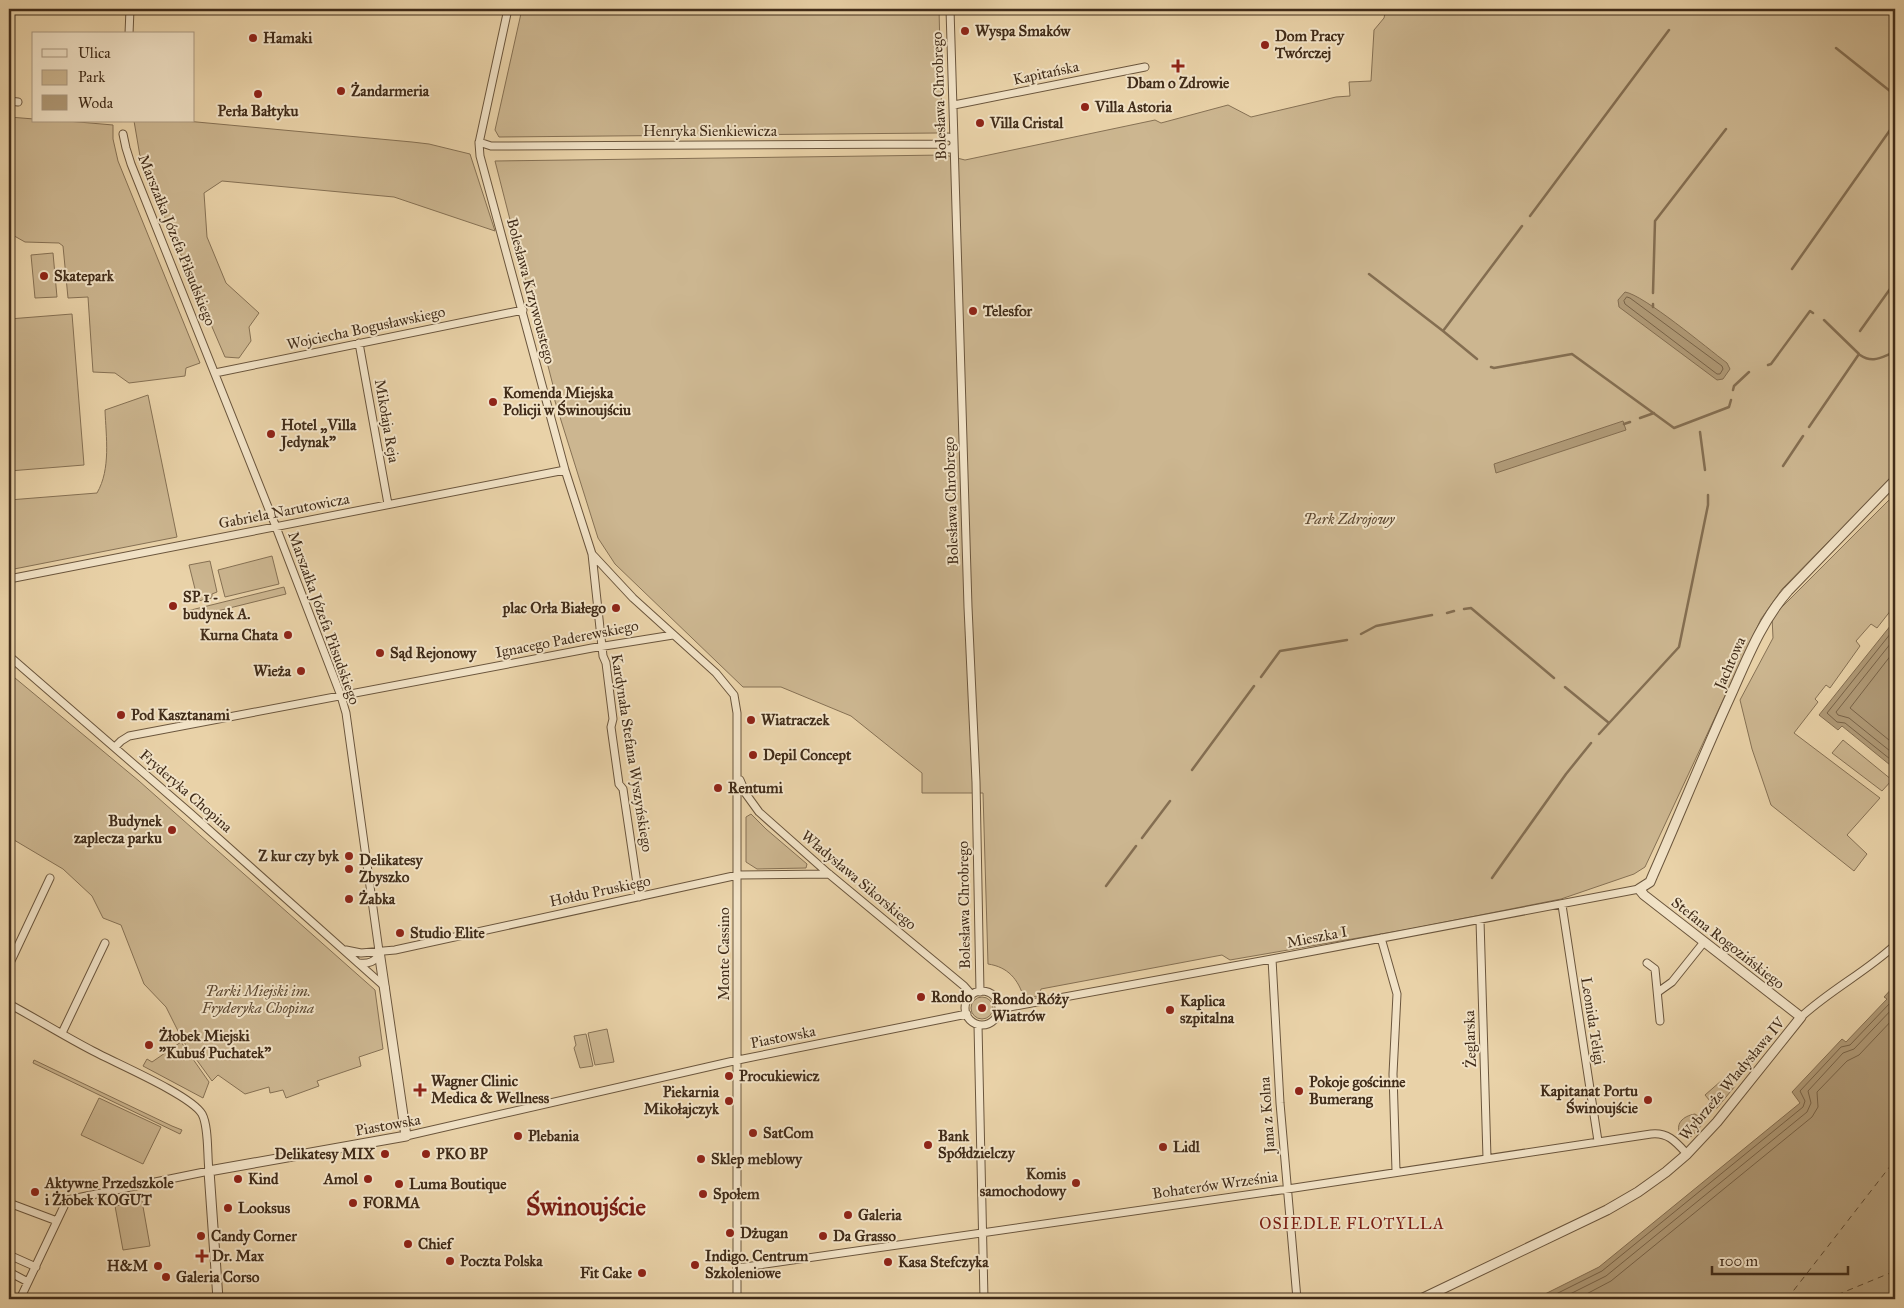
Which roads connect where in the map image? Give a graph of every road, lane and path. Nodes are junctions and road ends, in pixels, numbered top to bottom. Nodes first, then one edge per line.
1 (130, 9) edge
2 (508, 9) edge
3 (950, 9) edge
4 (129, 32) edge
5 (1145, 67) dead end
6 (9, 101) edge
7 (18, 102) dead end
8 (954, 105) junction
9 (123, 134) dead end
10 (954, 136) junction
11 (479, 142) junction
12 (522, 310) junction
13 (359, 343) junction
14 (215, 373) junction
15 (565, 470) junction
16 (1895, 480) edge
17 (388, 504) junction
18 (276, 527) junction
19 (592, 554) junction
20 (9, 579) edge
21 (673, 634) junction
22 (602, 646) junction
23 (9, 656) edge
24 (341, 696) junction
25 (115, 747) junction
26 (738, 778) junction
27 (828, 874) junction
28 (738, 875) junction
29 (50, 878) dead end
30 (1639, 889) junction
31 (639, 897) junction
32 (1562, 905) junction
33 (1480, 920) junction
34 (1380, 938) junction
35 (1704, 942) junction
36 (104, 943) dead end
37 (1895, 945) edge
38 (343, 949) junction
39 (380, 952) junction
40 (1272, 959) junction
41 (358, 963) junction
42 (1647, 963) dead end
43 (9, 965) edge
44 (385, 987) junction
45 (980, 992) junction
46 (1658, 992) junction
47 (972, 995) junction
48 (9, 1004) edge
49 (999, 1009) junction
50 (966, 1014) junction
51 (1801, 1017) junction
52 (1660, 1021) dead end
53 (978, 1025) junction
54 (62, 1033) junction
55 (738, 1060) junction
56 (406, 1136) junction
57 (1598, 1141) junction
58 (1687, 1154) junction
59 (1487, 1158) junction
60 (208, 1171) junction
61 (1396, 1171) junction
62 (1287, 1189) junction
63 (9, 1202) edge
64 (56, 1222) junction
65 (982, 1233) junction
66 (9, 1255) edge
67 (36, 1267) junction
68 (738, 1268) junction
69 (9, 1272) edge
70 (28, 1282) junction
71 (20, 1299) edge
72 (218, 1299) edge
73 (737, 1299) edge
74 (984, 1299) edge
75 (1297, 1299) edge
76 (1421, 1299) edge

1 - 4 street
2 - 11 street, Bolesława Krzywoustego
3 - 8 street, Bolesława Chrobrego
5 - 8 street, Kapitańska
6 - 7 street
8 - 10 street, Bolesława Chrobrego
9 - 14 street, Marszałka Józefa Piłsudskiego
10 - 11 street, Henryka Sienkiewicza
10 - 45 street, Bolesława Chrobrego
11 - 12 street, Bolesława Krzywoustego
12 - 13 street, Wojciecha Bogusławskiego
12 - 15 street, Bolesława Krzywoustego
13 - 14 street, Wojciecha Bogusławskiego
13 - 17 street, Mikołaja Reja
14 - 18 street, Marszałka Józefa Piłsudskiego
15 - 17 street, Gabriela Narutowicza
15 - 19 street, Bolesława Krzywoustego
16 - 30 street, Jachtowa
17 - 18 street, Gabriela Narutowicza
18 - 20 street, Gabriela Narutowicza
18 - 24 street, Marszałka Józefa Piłsudskiego
19 - 21 street, Bolesława Krzywoustego
19 - 22 street, Kardynała Stefana Wyszyńskiego
21 - 22 street, Ignacego Paderewskiego
21 - 26 street, Monte Cassino
22 - 24 street, Ignacego Paderewskiego
22 - 31 street, Kardynała Stefana Wyszyńskiego
23 - 25 street, Fryderyka Chopina
24 - 25 street, Ignacego Paderewskiego
24 - 39 street, Marszałka Józefa Piłsudskiego
25 - 38 street, Fryderyka Chopina
26 - 27 street, Władysława Sikorskiego
26 - 28 street, Monte Cassino
27 - 28 street, Hołdu Pruskiego
27 - 47 street, Władysława Sikorskiego
28 - 31 street, Hołdu Pruskiego
28 - 55 street, Monte Cassino
29 - 43 street
30 - 32 street, Mieszka I
30 - 35 street, Stefana Rogozińskiego
31 - 39 street, Hołdu Pruskiego
32 - 33 street, Mieszka I
32 - 57 street, Leonida Teligi
33 - 34 street, Mieszka I
33 - 59 street, Żeglarska
34 - 40 street, Mieszka I
34 - 61 street
35 - 46 street
35 - 51 street, Stefana Rogozińskiego
36 - 54 street
37 - 51 street, Wybrzeże Władysława IV
38 - 39 street
38 - 41 street, Fryderyka Chopina
39 - 41 street
39 - 44 street, Marszałka Józefa Piłsudskiego
40 - 49 street, Mieszka I
40 - 62 street, Jana z Kolna
41 - 44 street, Fryderyka Chopina
42 - 46 street
44 - 56 street, Marszałka Józefa Piłsudskiego
45 - 47 street
45 - 49 street
46 - 52 street
47 - 50 street
48 - 54 street
49 - 53 street
50 - 53 street
50 - 55 street, Piastowska
51 - 58 street, Wybrzeże Władysława IV
53 - 65 street
54 - 60 street
55 - 56 street, Piastowska
55 - 68 street, Monte Cassino
56 - 60 street, Piastowska
57 - 58 street, Bohaterów Września
57 - 59 street, Bohaterów Września
58 - 76 street, Wybrzeże Władysława IV
59 - 61 street, Bohaterów Września
60 - 64 street, Piastowska
60 - 72 street
61 - 62 street, Bohaterów Września
62 - 65 street, Bohaterów Września
62 - 75 street, Jana z Kolna
63 - 64 street
64 - 67 street, Piastowska
65 - 68 street, Bohaterów Września
65 - 74 street
66 - 67 street
67 - 70 street, Piastowska
68 - 73 street, Monte Cassino
69 - 70 street
70 - 71 street, Piastowska

